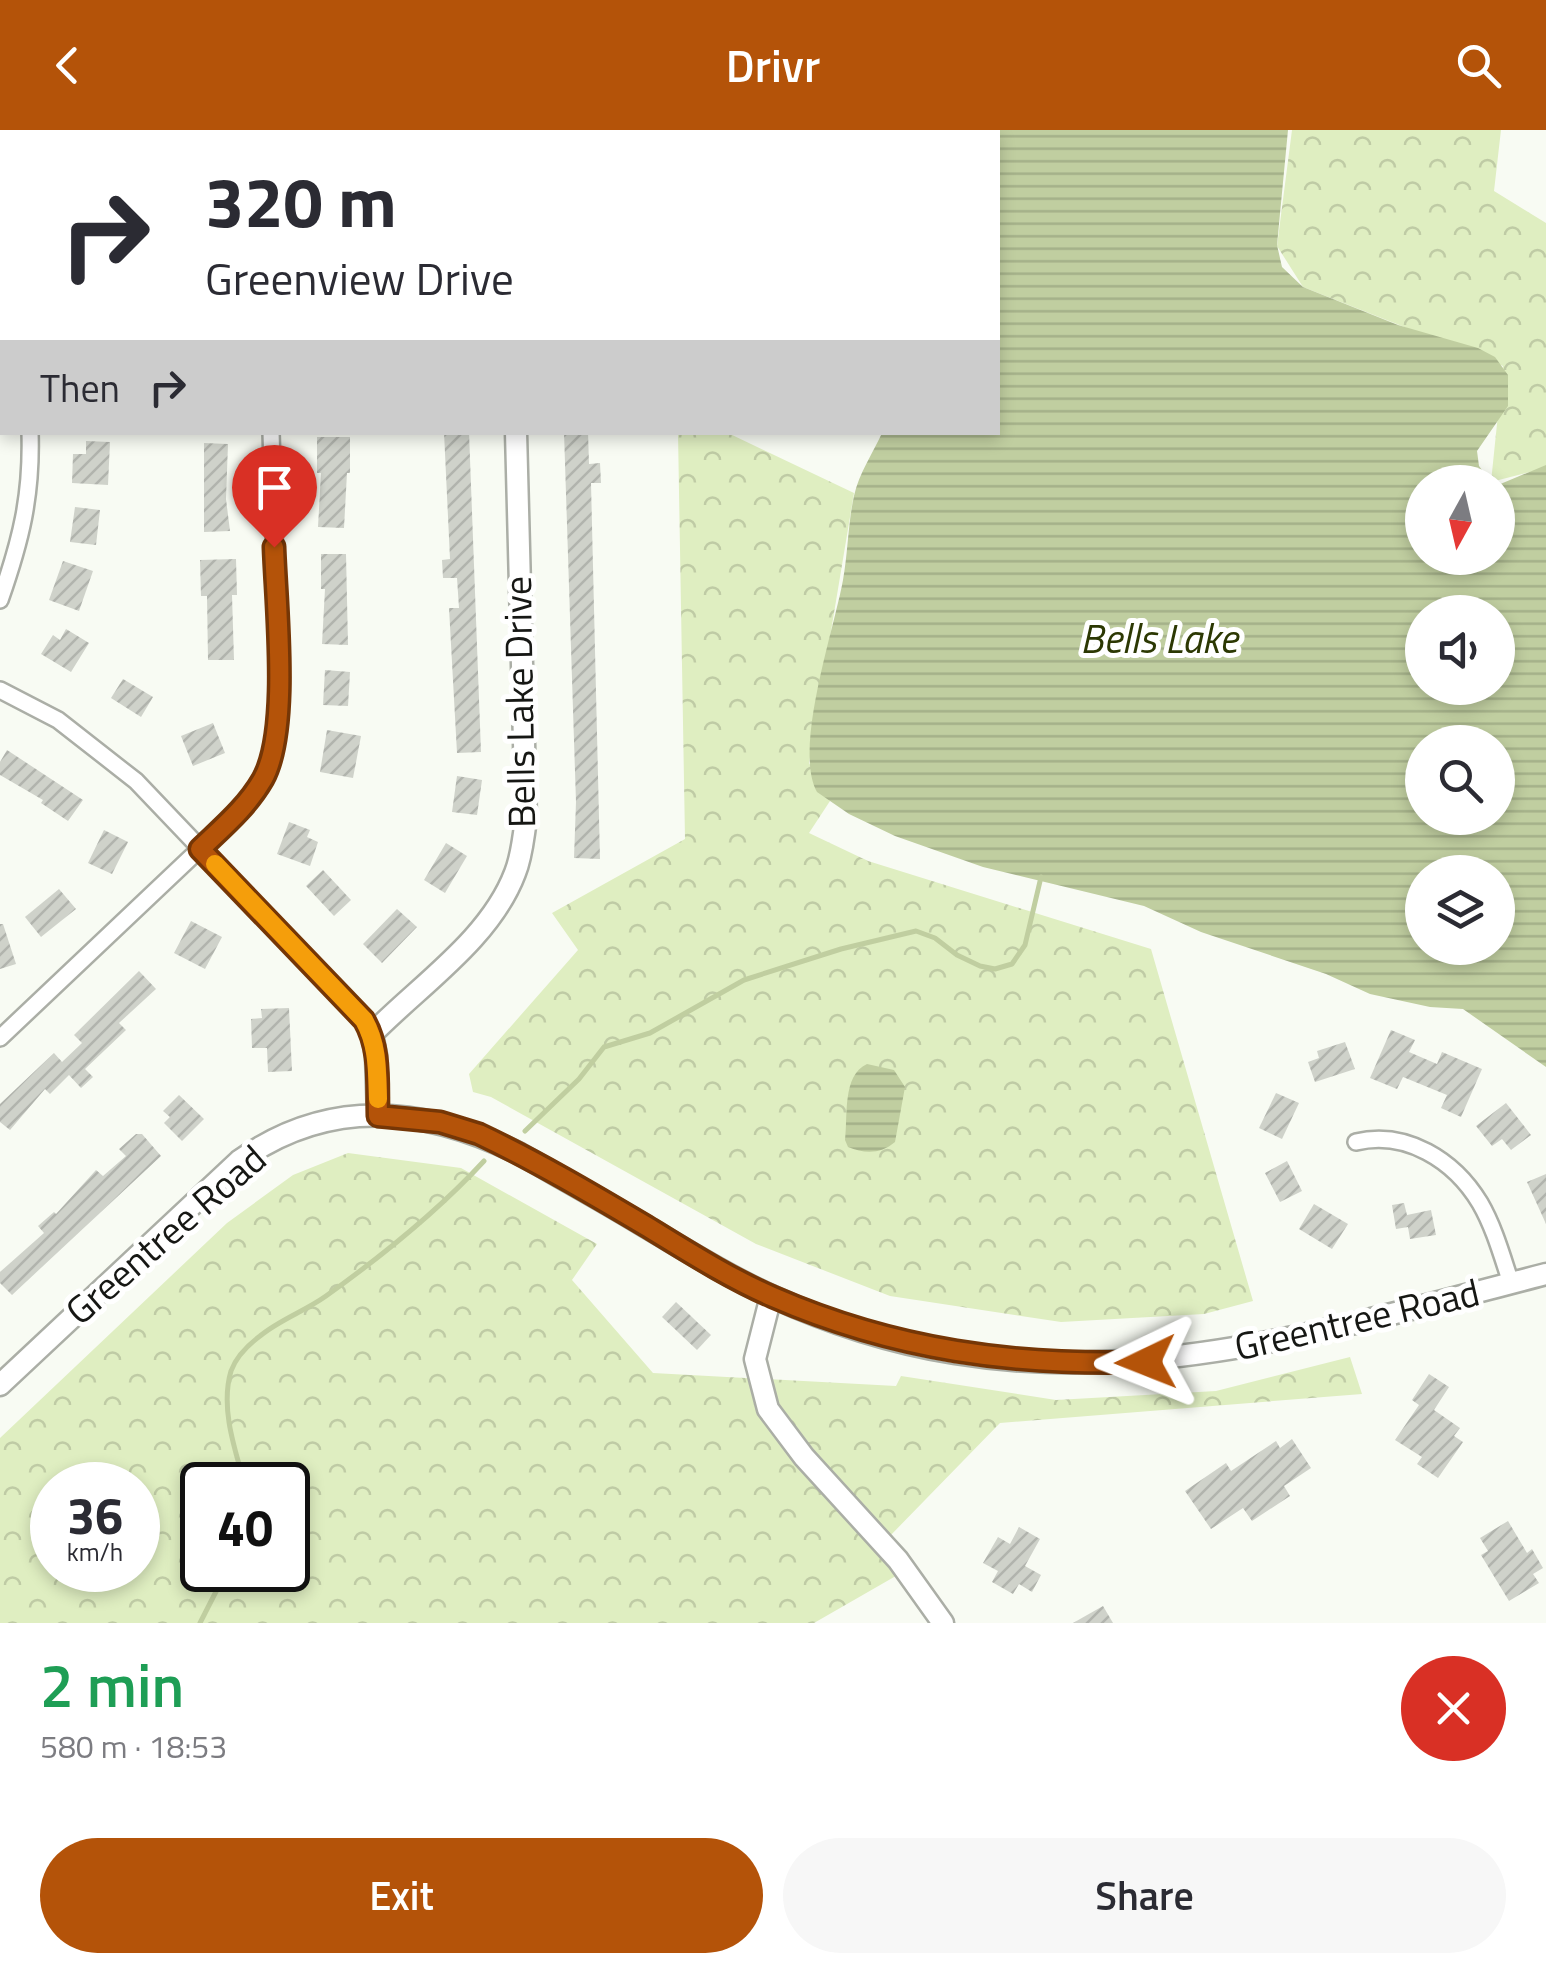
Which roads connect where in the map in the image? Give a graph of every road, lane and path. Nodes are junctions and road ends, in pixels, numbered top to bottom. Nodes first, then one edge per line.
1 (30, 435) edge
2 (270, 435) edge
3 (516, 435) edge
4 (0, 600) edge
5 (0, 690) edge
6 (200, 849) junction
7 (372, 1034) junction
8 (0, 1038) edge
9 (378, 1116) junction
10 (1356, 1142) dead end
11 (1546, 1274) edge
12 (1511, 1283) junction
13 (771, 1296) junction
14 (0, 1385) edge
15 (942, 1623) edge

1 - 4 street
2 - 6 street
3 - 7 street, Bells Lake Drive
5 - 6 street
6 - 7 street
6 - 8 street
7 - 9 street
9 - 13 street, Greentree Road
9 - 14 street, Greentree Road
10 - 12 street
11 - 12 street, Greentree Road
12 - 13 street, Greentree Road
13 - 15 street

